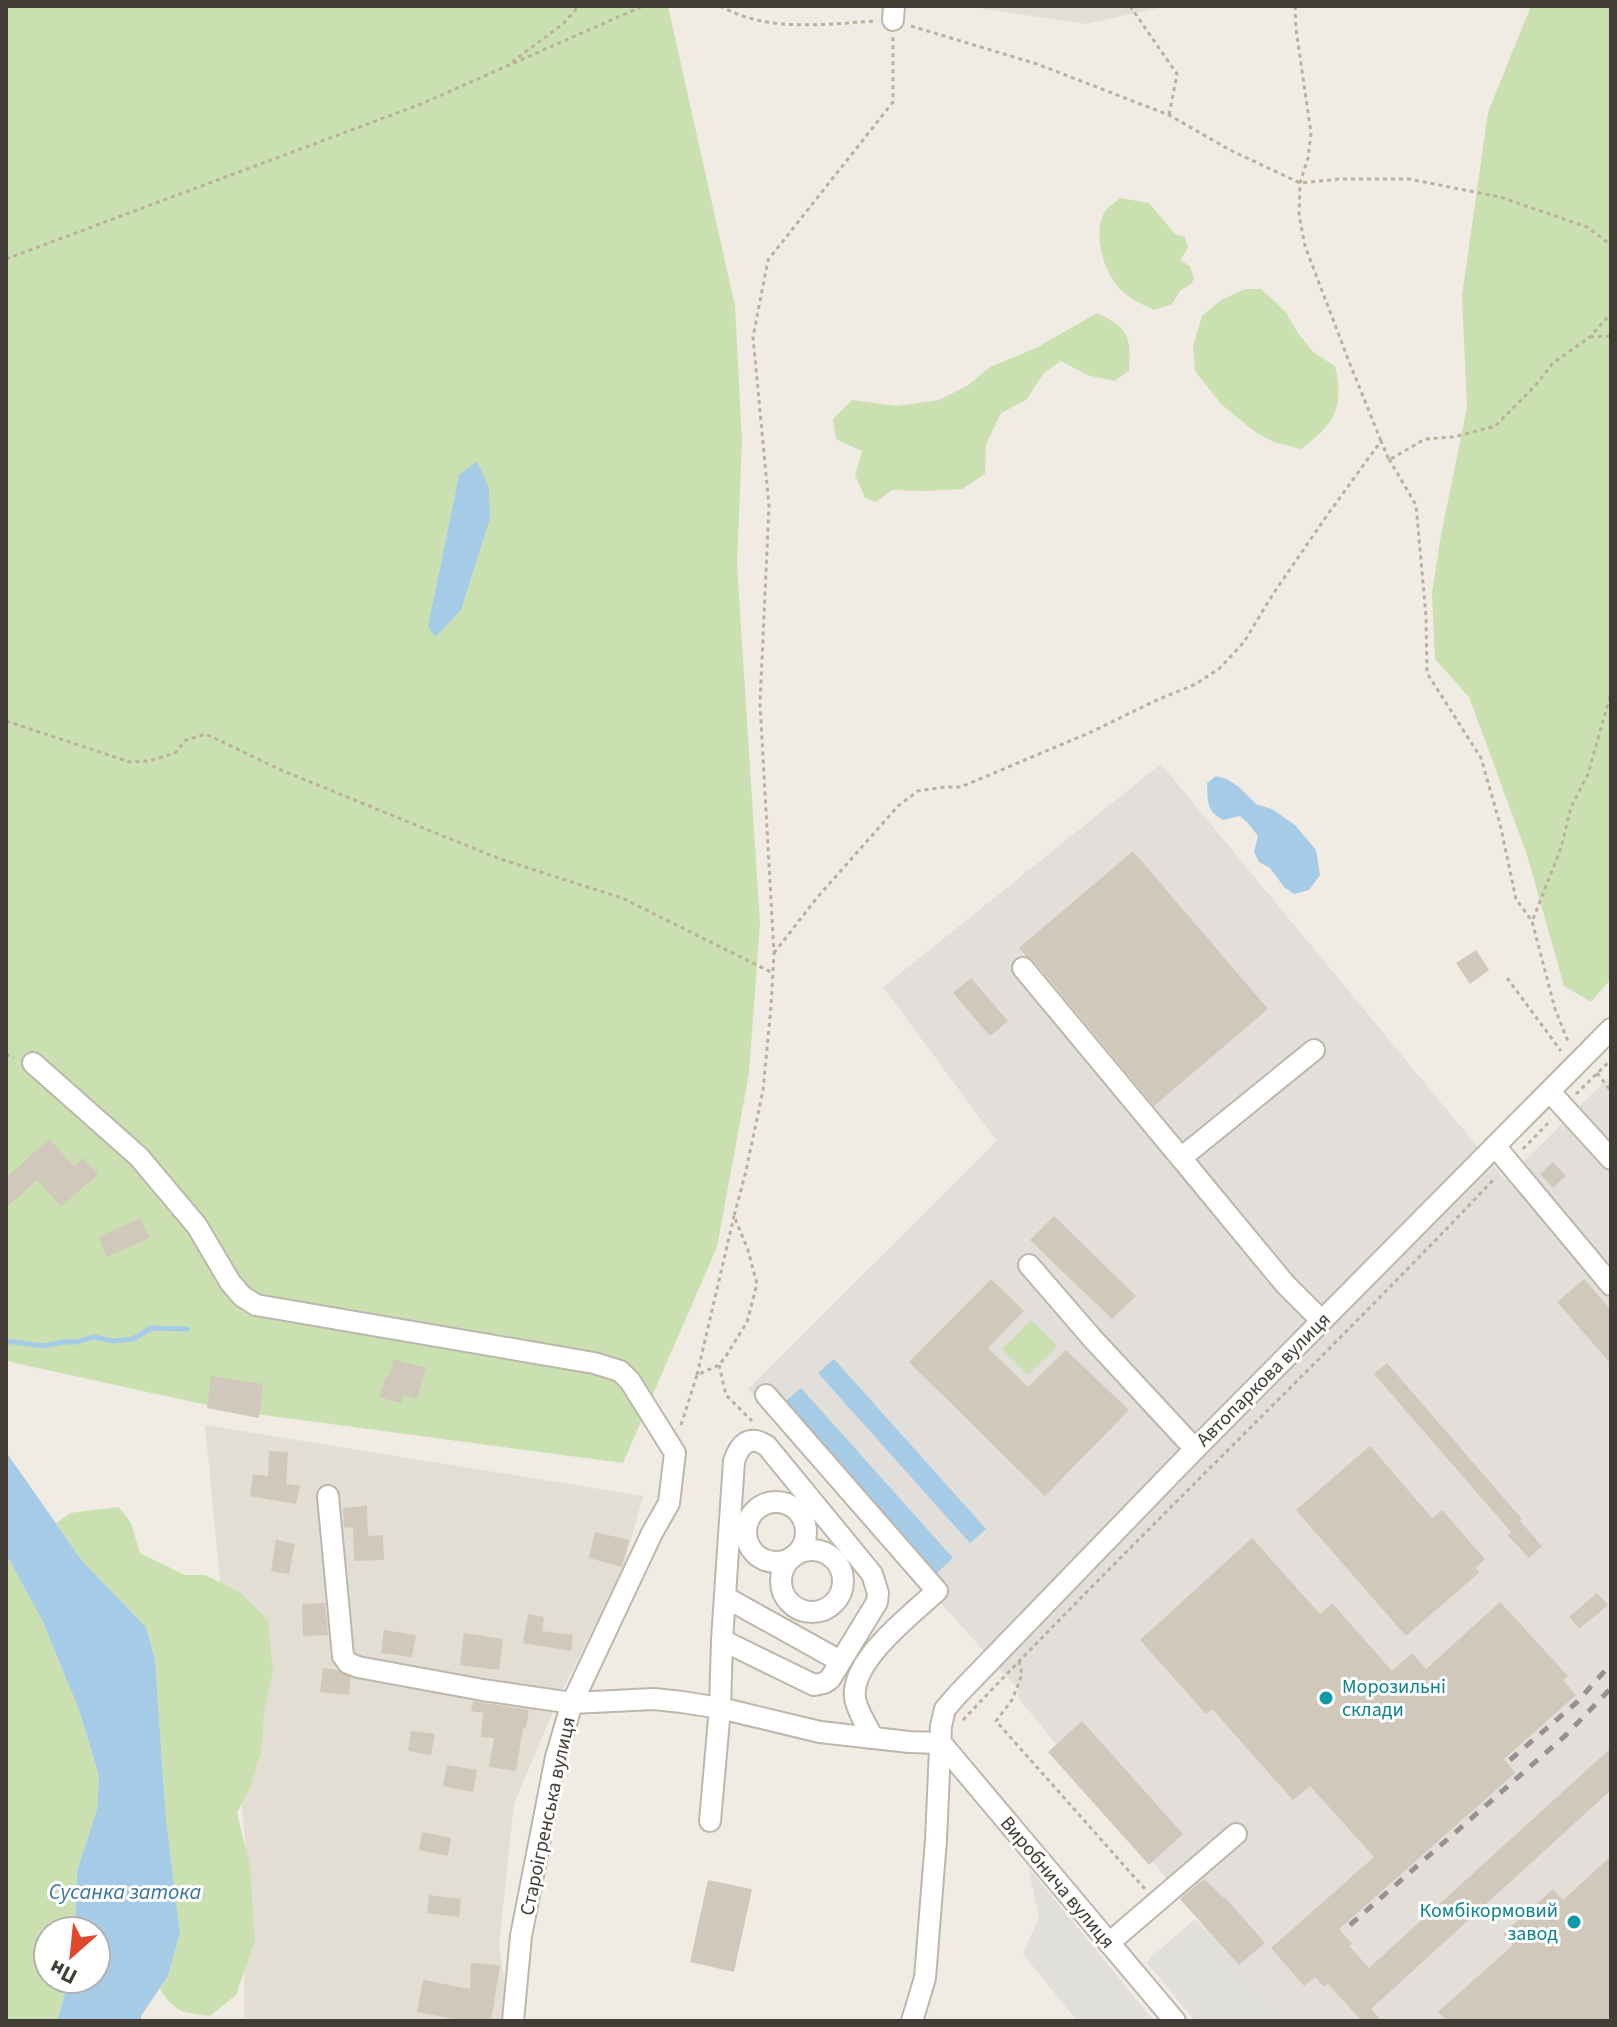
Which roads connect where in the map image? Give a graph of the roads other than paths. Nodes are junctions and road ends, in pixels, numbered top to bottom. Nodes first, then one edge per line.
1 (1023, 968) dead end
2 (1611, 1029) edge
3 (1314, 1050) dead end
4 (33, 1063) dead end
5 (1556, 1099) junction
6 (1495, 1146) junction
7 (1181, 1158) junction
8 (1611, 1159) edge
9 (1029, 1265) dead end
10 (1611, 1285) edge
11 (1321, 1320) junction
12 (766, 1395) dead end
13 (1195, 1449) junction
14 (328, 1496) dead end
15 (725, 1597) junction
16 (831, 1606) junction
17 (859, 1631) junction
18 (722, 1640) junction
19 (840, 1661) junction
20 (572, 1703) junction
21 (720, 1708) junction
22 (873, 1738) junction
23 (941, 1743) junction
24 (710, 1821) dead end
25 (1236, 1834) dead end
26 (1109, 1943) junction
27 (516, 2020) edge
28 (912, 2021) edge
29 (1175, 2021) edge

1 - 7 street
2 - 5 street, Автопаркова вулиця
3 - 7 street
4 - 20 street, Староігренська вулиця
5 - 6 street, Автопаркова вулиця
5 - 8 street
6 - 10 street
6 - 11 street, Автопаркова вулиця
7 - 11 street
9 - 13 street
11 - 13 street, Автопаркова вулиця
12 - 22 street
13 - 23 street, Автопаркова вулиця
14 - 20 street
15 - 17 street
15 - 18 street
15 - 19 street
16 - 16 street
16 - 17 street
17 - 19 street
18 - 19 street
18 - 21 street
20 - 21 street
20 - 27 street, Староігренська вулиця
21 - 22 street
21 - 24 street
22 - 23 street
23 - 26 street, Виробнича вулиця
23 - 28 street, Автопаркова вулиця
25 - 26 street
26 - 29 street, Виробнича вулиця

